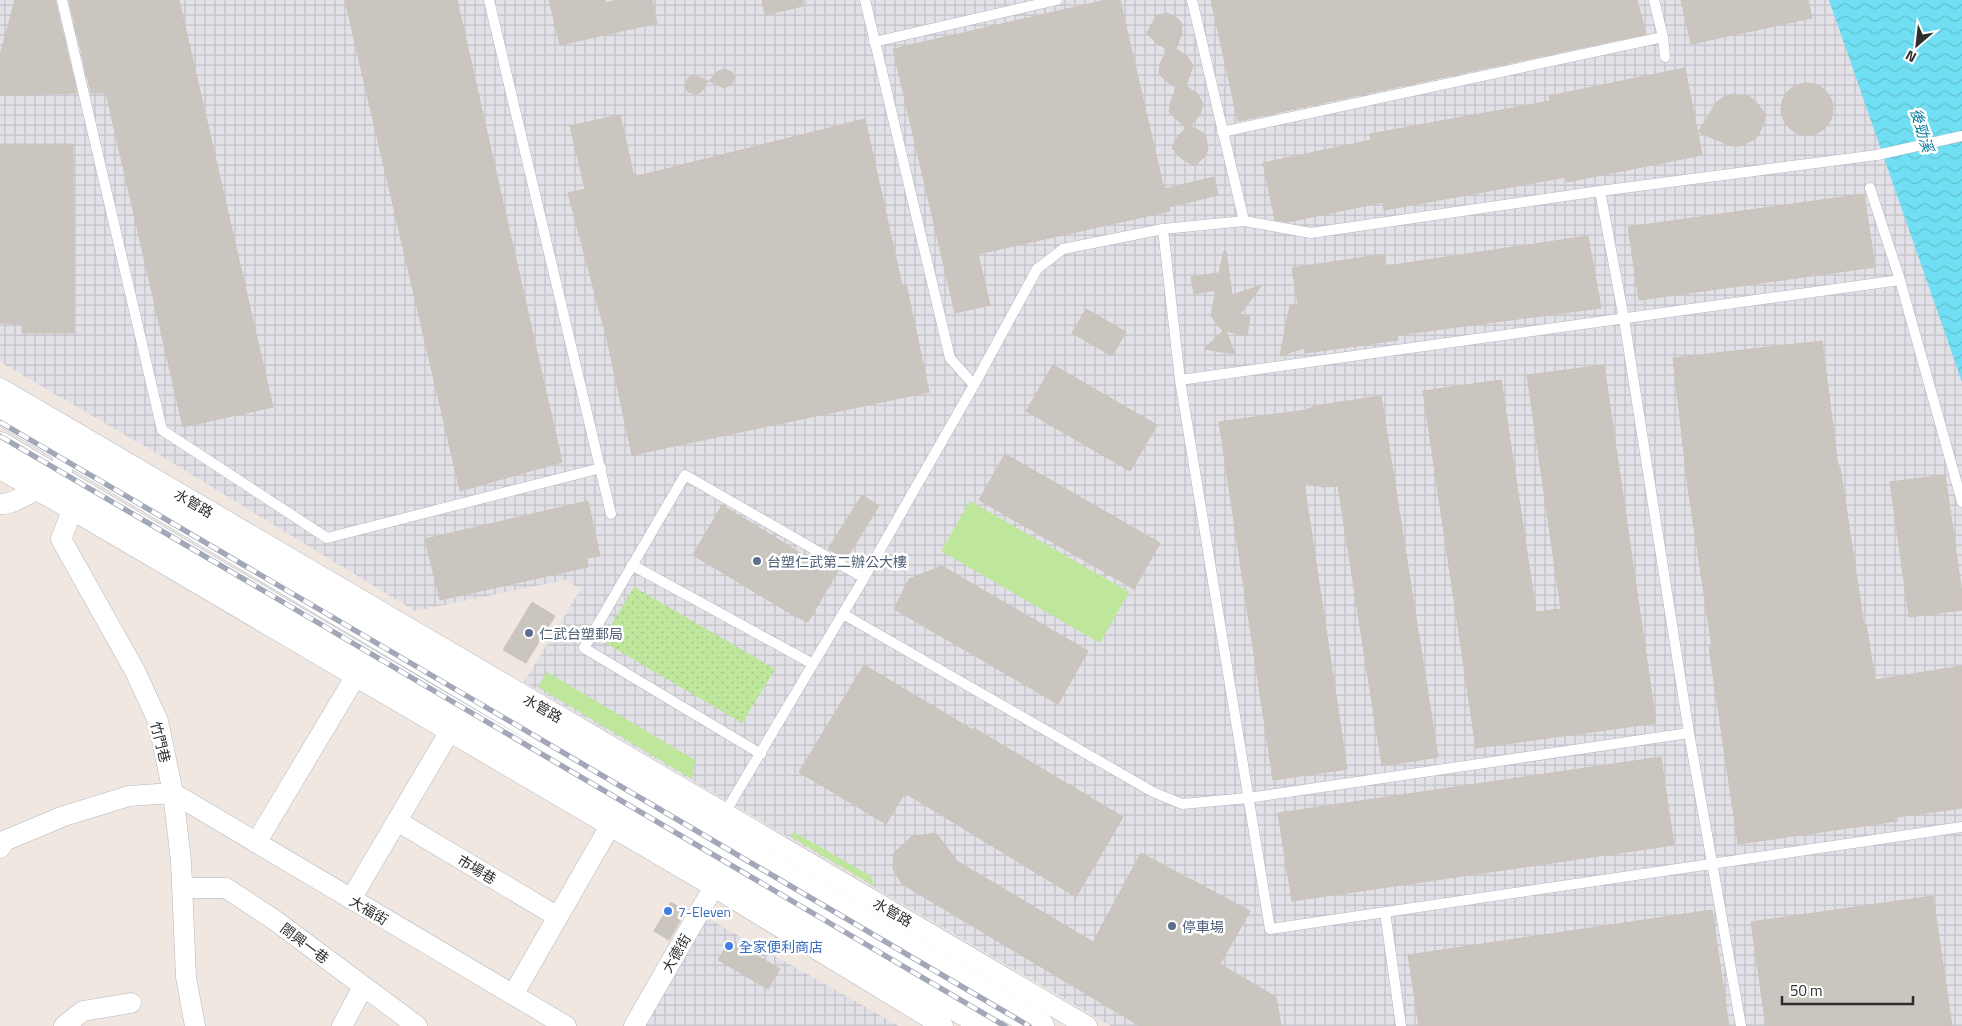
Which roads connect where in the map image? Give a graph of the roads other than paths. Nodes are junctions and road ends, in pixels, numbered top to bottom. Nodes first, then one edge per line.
1 (62, 0) edge
2 (489, 0) edge
3 (865, 0) edge
4 (1057, 0) edge
5 (1192, 0) edge
6 (1654, 0) edge
7 (1663, 37) junction
8 (874, 42) junction
9 (1665, 57) dead end
10 (1222, 132) junction
11 (1962, 136) edge
12 (1870, 188) dead end
13 (1600, 192) junction
14 (1244, 221) junction
15 (1163, 229) junction
16 (1900, 280) junction
17 (1624, 318) junction
18 (1180, 380) junction
19 (974, 385) junction
20 (0, 388) edge
21 (0, 410) edge
22 (67, 439) junction
23 (0, 446) edge
24 (600, 468) junction
25 (0, 470) edge
26 (61, 483) junction
27 (35, 490) junction
28 (1962, 502) edge
29 (0, 504) edge
30 (72, 510) junction
31 (611, 514) dead end
32 (632, 565) junction
33 (864, 578) junction
34 (843, 614) junction
35 (813, 664) junction
36 (360, 669) junction
37 (450, 731) junction
38 (1689, 733) junction
39 (762, 754) junction
40 (173, 793) junction
41 (1248, 798) junction
42 (397, 822) junction
43 (718, 824) junction
44 (610, 826) junction
45 (1962, 827) edge
46 (256, 843) junction
47 (0, 848) edge
48 (731, 858) junction
49 (1711, 864) junction
50 (182, 888) junction
51 (351, 899) junction
52 (1385, 912) junction
53 (558, 916) junction
54 (363, 987) junction
55 (513, 995) junction
56 (131, 1003) dead end
57 (83, 1011) junction
58 (64, 1026) edge
59 (97, 1026) edge
60 (195, 1026) edge
61 (342, 1026) edge
62 (417, 1026) edge
63 (566, 1026) edge
64 (634, 1026) edge
65 (943, 1026) edge
66 (989, 1026) edge
67 (1040, 1026) edge
68 (1087, 1026) edge
69 (1401, 1026) edge
70 (1741, 1026) edge

1 - 24 lane
2 - 24 lane
3 - 8 lane
4 - 8 lane
5 - 10 lane
6 - 7 lane
7 - 9 lane
7 - 10 lane
8 - 19 lane
10 - 14 lane
11 - 13 lane
12 - 16 lane
13 - 14 lane
13 - 17 lane
14 - 15 lane
15 - 18 lane
15 - 19 lane
16 - 17 lane
16 - 28 lane
17 - 18 lane
17 - 38 lane
18 - 41 lane
19 - 33 lane
20 - 22 street, 水管路
21 - 22 street, 水管路
22 - 26 street
22 - 43 street, 水管路
23 - 26 street, 水管路
24 - 31 lane
25 - 27 street, 水管路
26 - 27 street
26 - 30 street
26 - 36 street, 水管路
27 - 29 street
27 - 30 street, 水管路
30 - 36 street, 水管路
30 - 40 street, 竹門巷
32 - 33 lane
32 - 35 lane
32 - 39 lane
33 - 34 lane
34 - 35 lane
34 - 41 lane
35 - 39 lane
36 - 37 street, 水管路
36 - 46 street
36 - 48 street, 水管路
37 - 42 street
37 - 44 street, 水管路
38 - 41 lane
38 - 49 lane
39 - 43 lane
40 - 46 street, 大福街
40 - 47 street
40 - 50 street, 竹門巷
41 - 52 lane
42 - 51 street
42 - 53 street, 市場巷
43 - 48 street, 水管路
44 - 48 street, 水管路
44 - 53 street
45 - 49 lane
46 - 51 street, 大福街
48 - 64 street, 大德街
48 - 65 street, 水管路
48 - 66 street, 水管路
48 - 67 street, 水管路
48 - 68 street, 水管路
49 - 52 lane
49 - 70 lane
50 - 54 street, 閤興一巷
50 - 60 street, 竹門巷
51 - 55 street, 大福街
52 - 69 lane
53 - 55 street
54 - 61 street
54 - 62 street, 閤興一巷
55 - 63 street, 大福街
56 - 57 street
57 - 58 street
57 - 59 street

